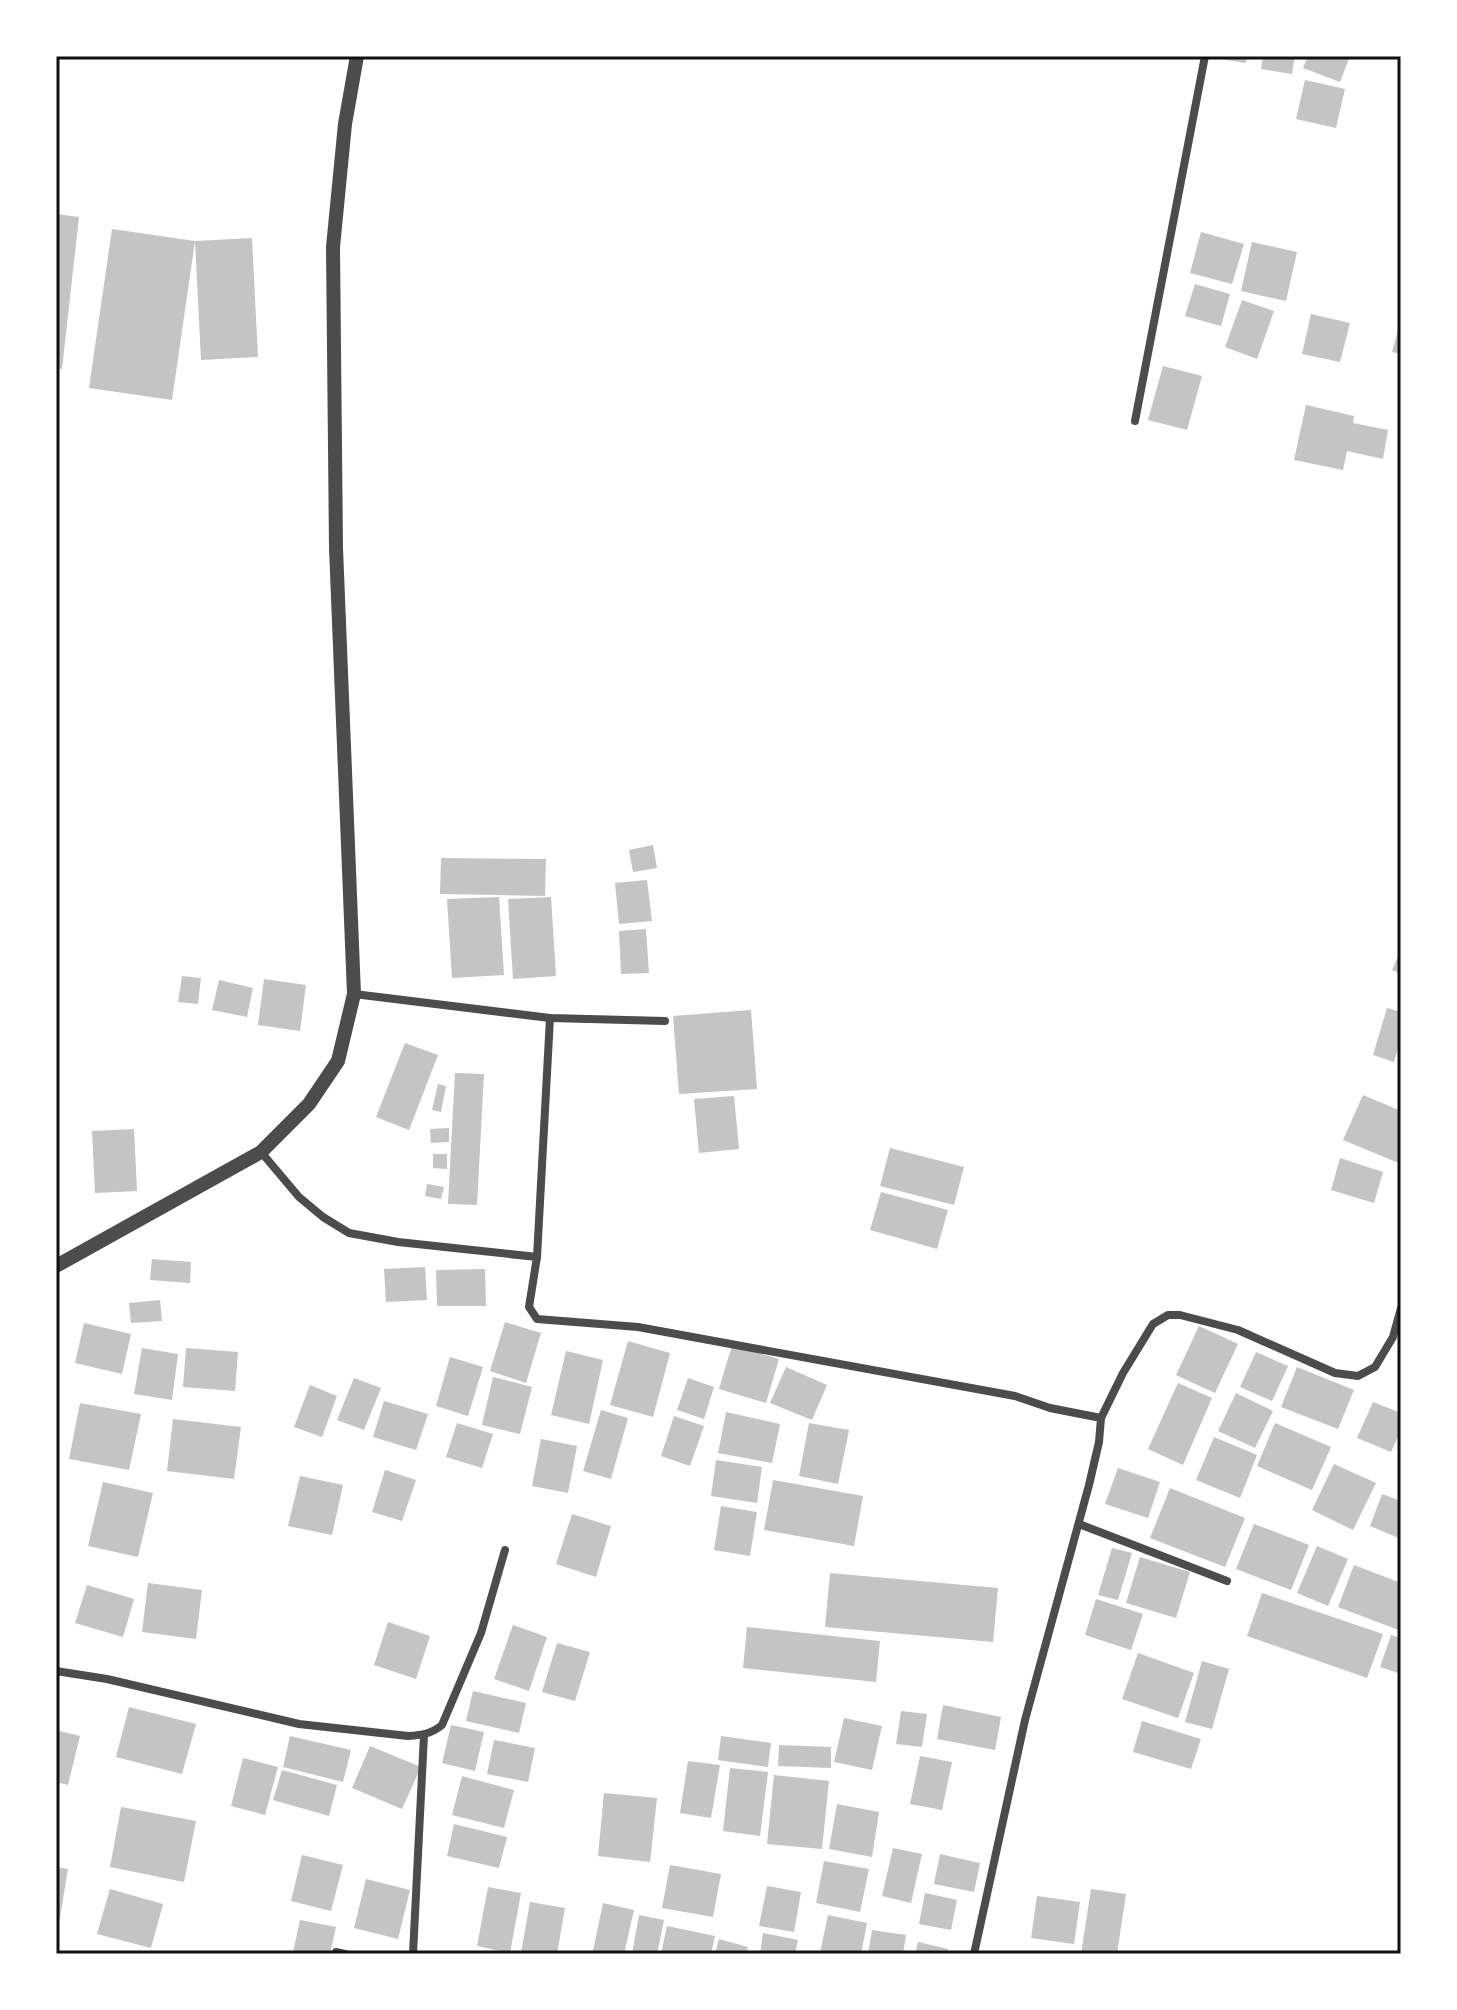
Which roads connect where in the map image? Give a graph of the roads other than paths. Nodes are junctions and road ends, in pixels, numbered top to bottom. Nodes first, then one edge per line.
1 (357, 56) edge
2 (1205, 56) edge
3 (1135, 421) dead end
4 (354, 994) junction
5 (550, 1018) junction
6 (665, 1021) dead end
7 (261, 1152) junction
8 (537, 1257) junction
9 (56, 1266) edge
10 (1401, 1308) edge
11 (1101, 1418) junction
12 (1079, 1524) junction
13 (505, 1550) dead end
14 (1227, 1581) dead end
15 (56, 1671) edge
16 (424, 1735) junction
17 (413, 1954) edge
18 (974, 1954) edge

1 - 4 street
2 - 3 street
4 - 5 street
4 - 7 street
5 - 6 street
5 - 8 street
7 - 8 street
7 - 9 street
8 - 11 street
10 - 11 street
11 - 12 street
12 - 14 street
12 - 18 street
13 - 16 street
15 - 16 street
16 - 17 street

